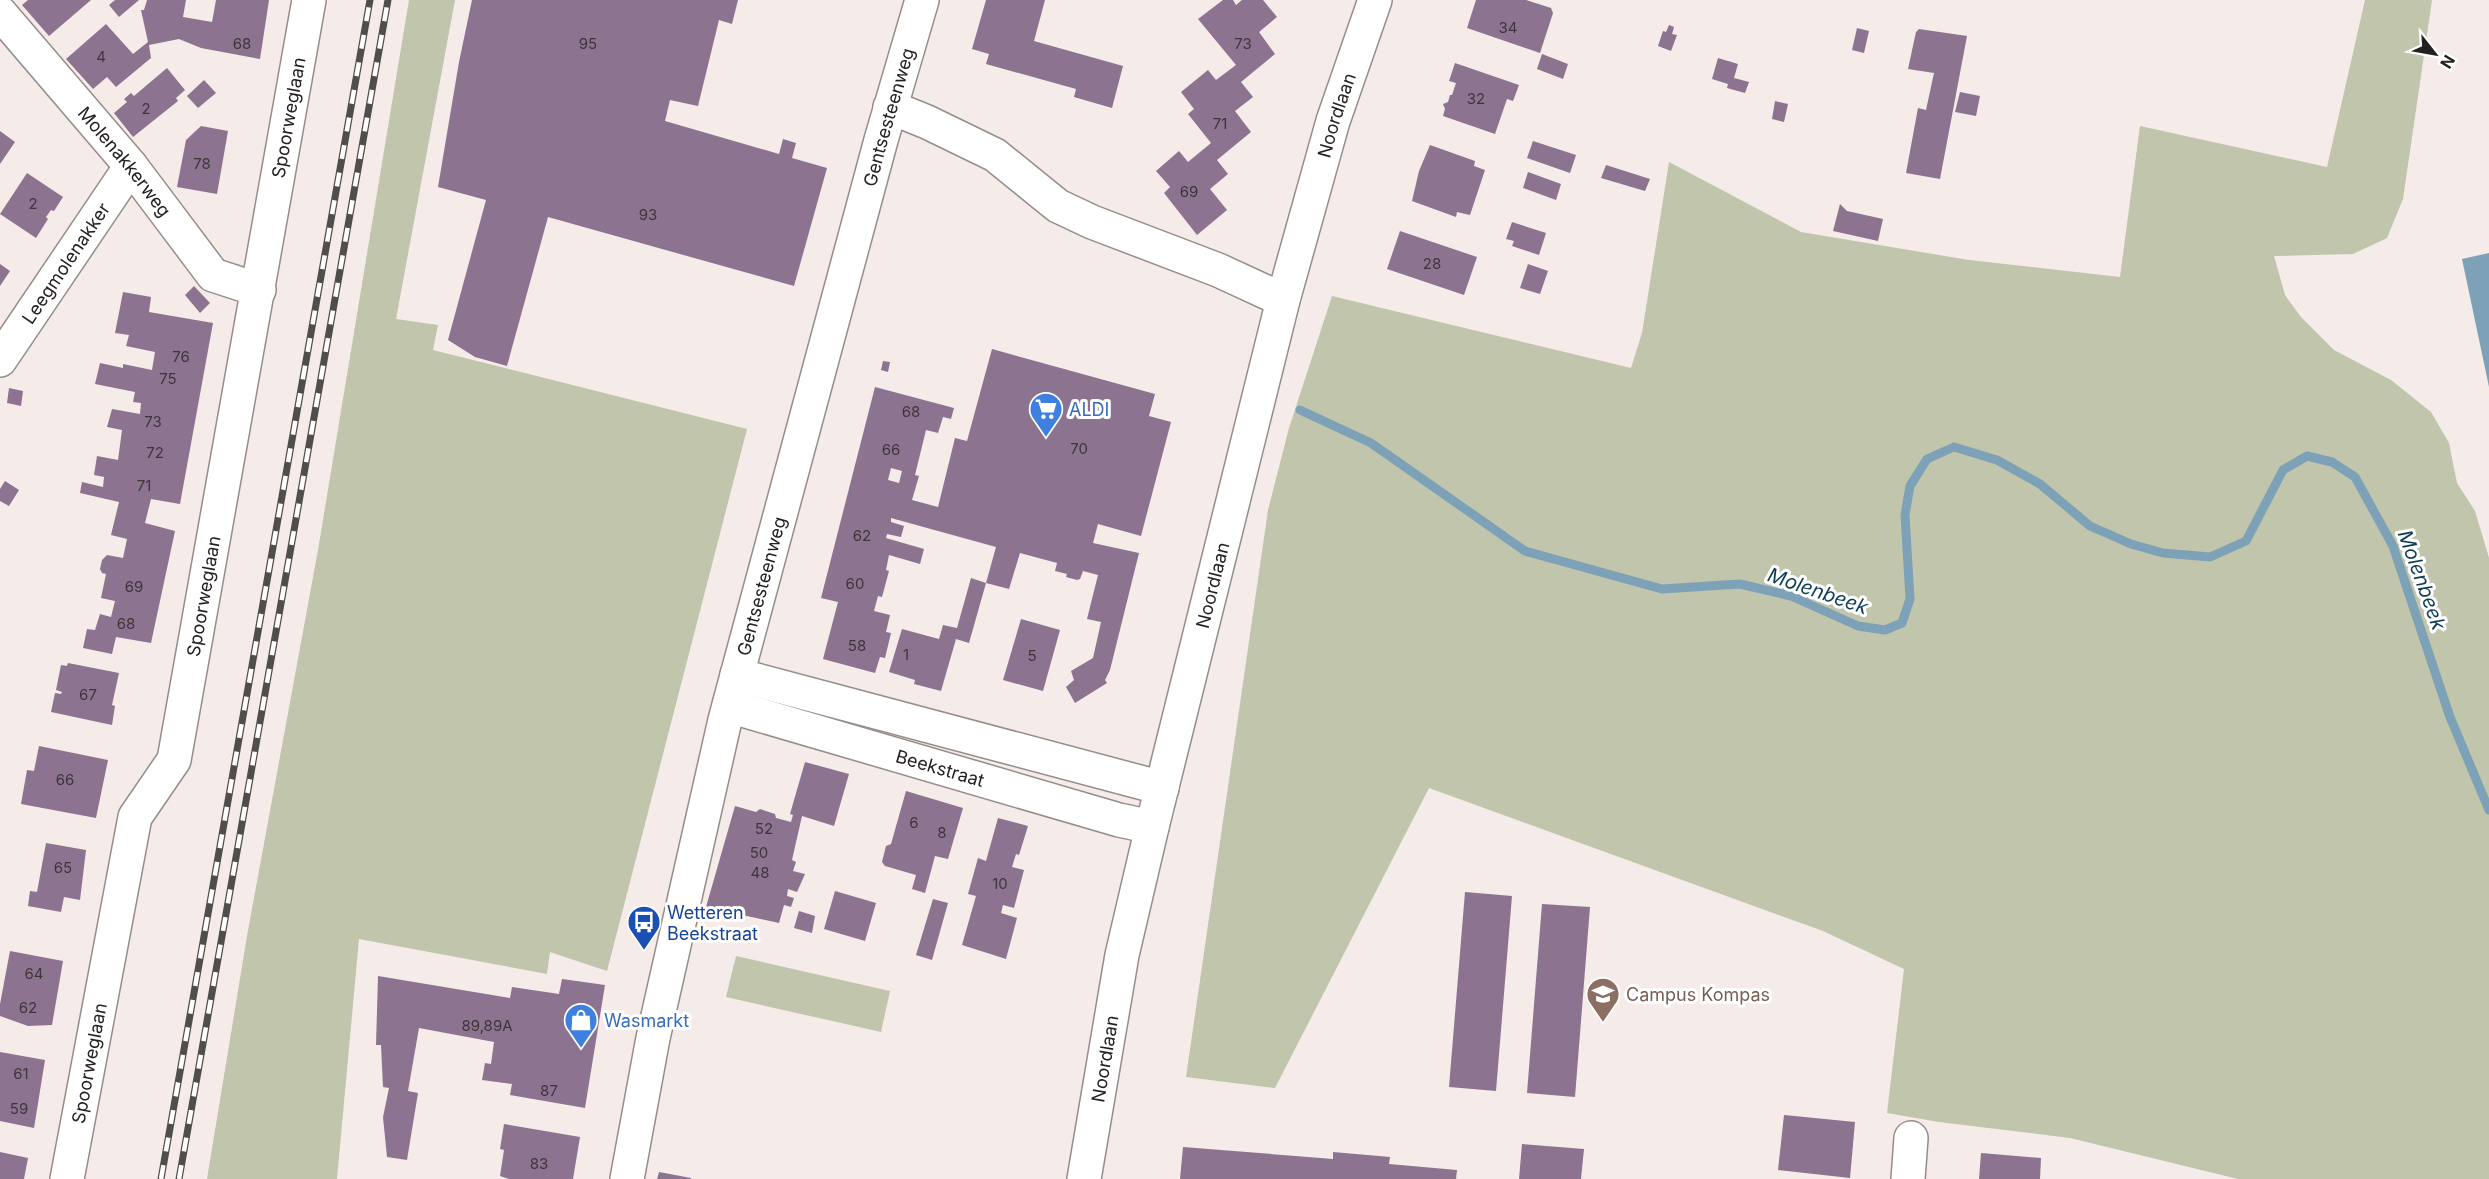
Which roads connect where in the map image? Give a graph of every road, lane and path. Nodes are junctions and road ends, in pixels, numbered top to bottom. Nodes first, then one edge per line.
1 (309, 0) edge
2 (922, 0) edge
3 (1375, 0) edge
4 (0, 13) edge
5 (890, 107) junction
6 (131, 166) junction
7 (259, 290) junction
8 (1283, 300) junction
9 (0, 360) edge
10 (733, 691) junction
11 (1162, 788) junction
12 (1152, 827) junction
13 (1911, 1138) dead end
14 (67, 1179) edge
15 (627, 1179) edge
16 (1084, 1179) edge
17 (1908, 1179) edge

1 - 7 street, Spoorweglaan
2 - 5 street, Gentsesteenweg
3 - 8 street, Noordlaan
4 - 6 street, Molenakkerweg
5 - 8 street
5 - 10 street, Gentsesteenweg
6 - 7 street, Molenakkerweg
6 - 9 street, Leegmolenakker
7 - 14 street, Spoorweglaan
8 - 11 street, Noordlaan
10 - 11 street, Beekstraat
10 - 12 street, Beekstraat
10 - 15 street, Gentsesteenweg
11 - 12 street, Noordlaan
12 - 16 street, Noordlaan
13 - 17 street

